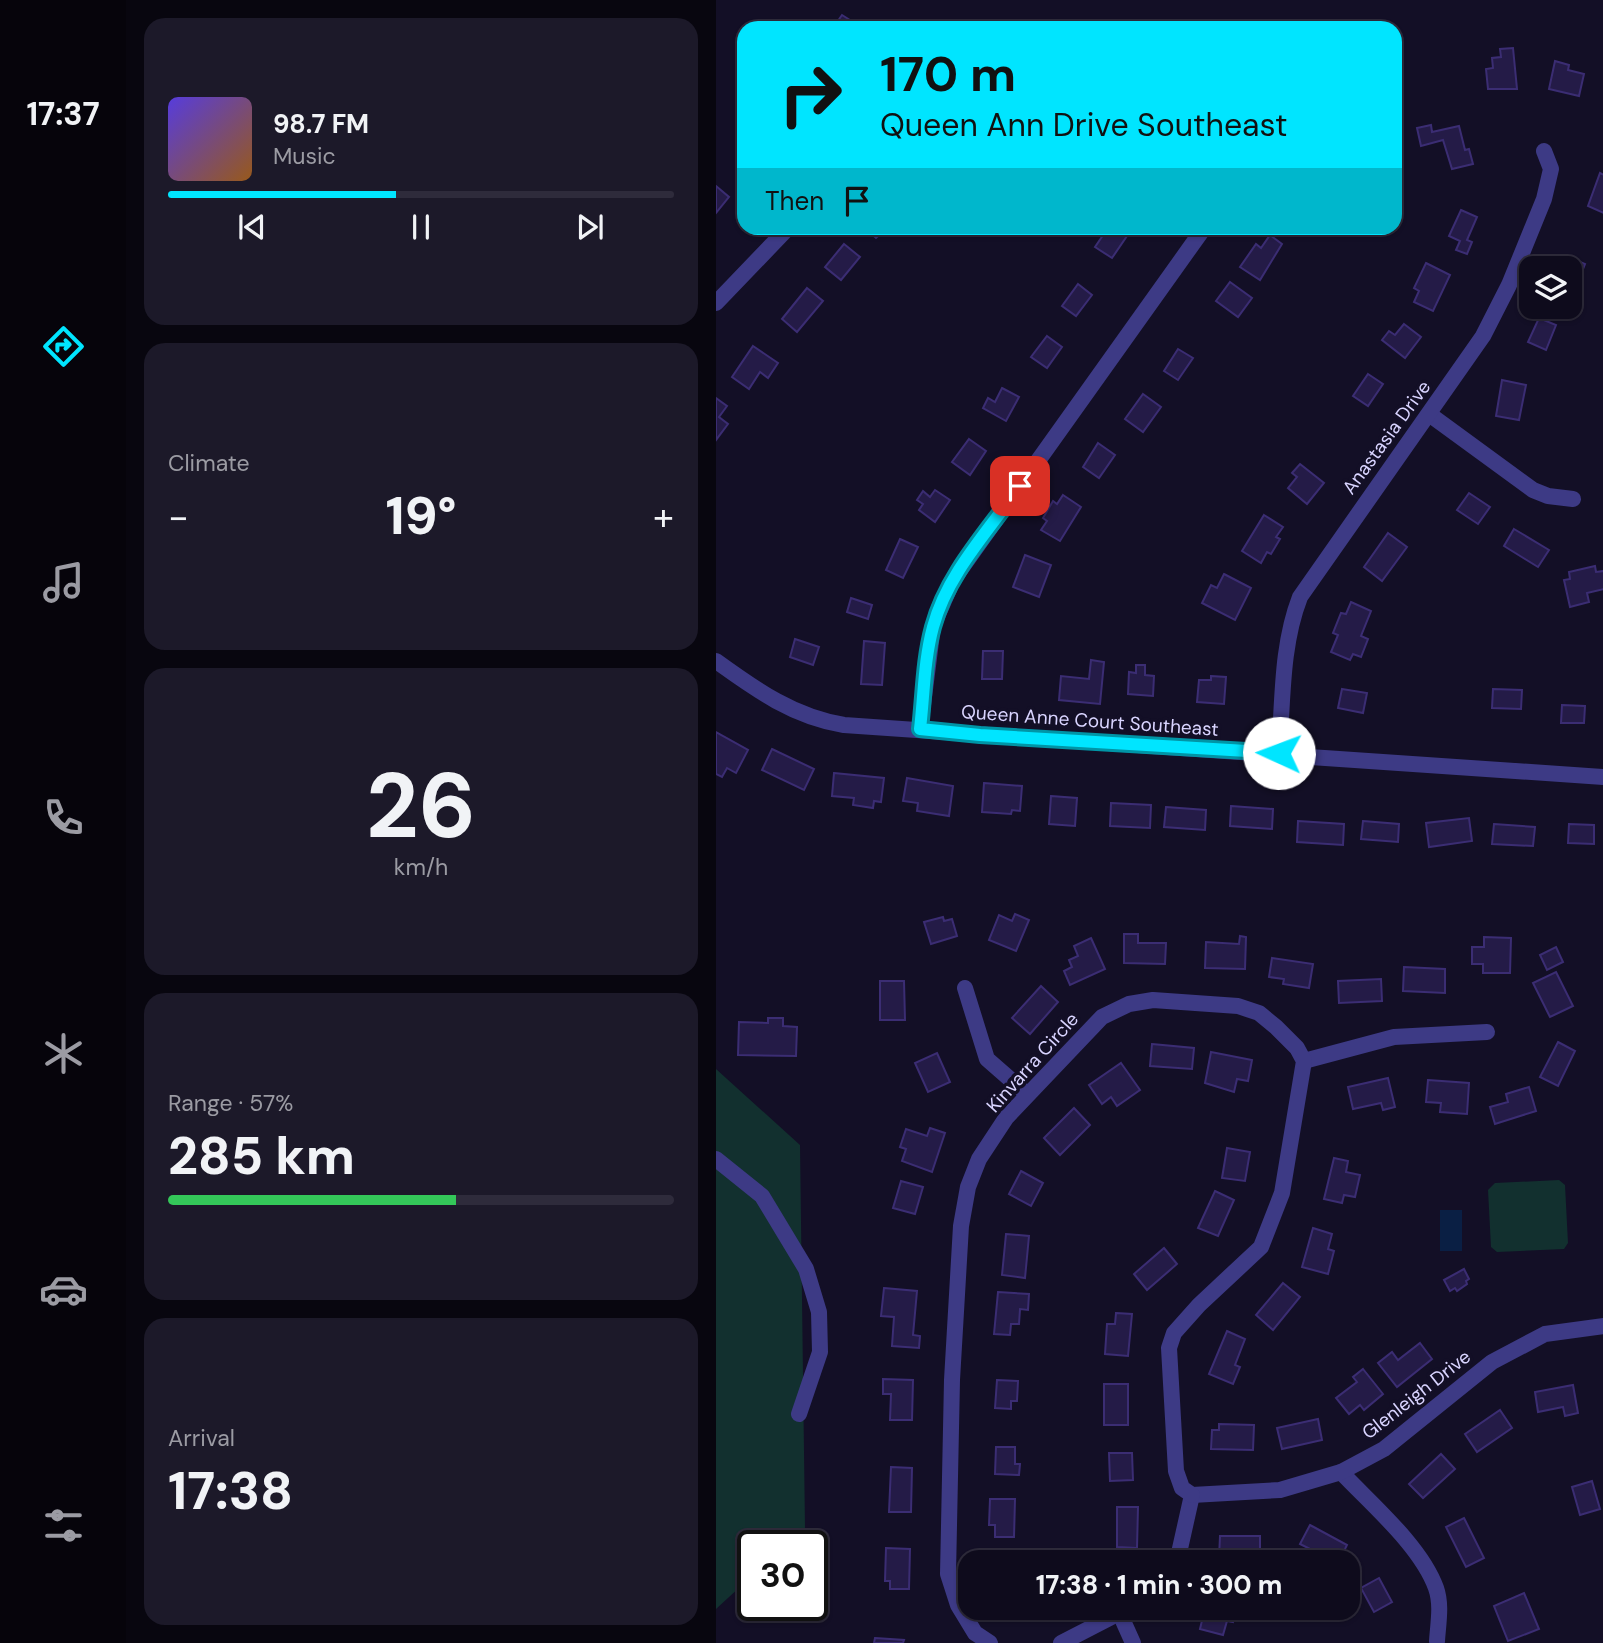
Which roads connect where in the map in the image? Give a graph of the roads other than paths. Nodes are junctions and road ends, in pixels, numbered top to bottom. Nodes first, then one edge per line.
1 (1544, 151) dead end
2 (781, 235) edge
3 (1199, 235) edge
4 (716, 303) edge
5 (1429, 414) junction
6 (1573, 499) dead end
7 (716, 662) edge
8 (920, 729) junction
9 (1279, 753) junction
10 (1603, 777) edge
11 (965, 988) dead end
12 (1487, 1032) dead end
13 (1304, 1061) junction
14 (1027, 1094) junction
15 (716, 1159) edge
16 (1603, 1326) edge
17 (799, 1414) dead end
18 (1341, 1472) junction
19 (1192, 1495) junction
20 (1180, 1550) edge
21 (1107, 1620) edge
22 (1127, 1620) edge
23 (986, 1642) edge
24 (1436, 1642) edge
25 (1061, 1643) edge
26 (1133, 1643) edge

1 - 5 street, Anastasia Drive
2 - 4 street
3 - 8 street
5 - 6 street
5 - 9 street, Anastasia Drive
7 - 8 street, Queen Anne Court Southeast
8 - 9 street, Queen Anne Court Southeast
9 - 10 street, Queen Anne Court Southeast
11 - 14 street
12 - 13 street
13 - 14 street, Kinvarra Circle
13 - 19 street
14 - 23 street, Kinvarra Circle
15 - 17 street
16 - 18 street, Glenleigh Drive
18 - 19 street, Glenleigh Drive
18 - 24 street
19 - 20 street
21 - 25 street
22 - 26 street

